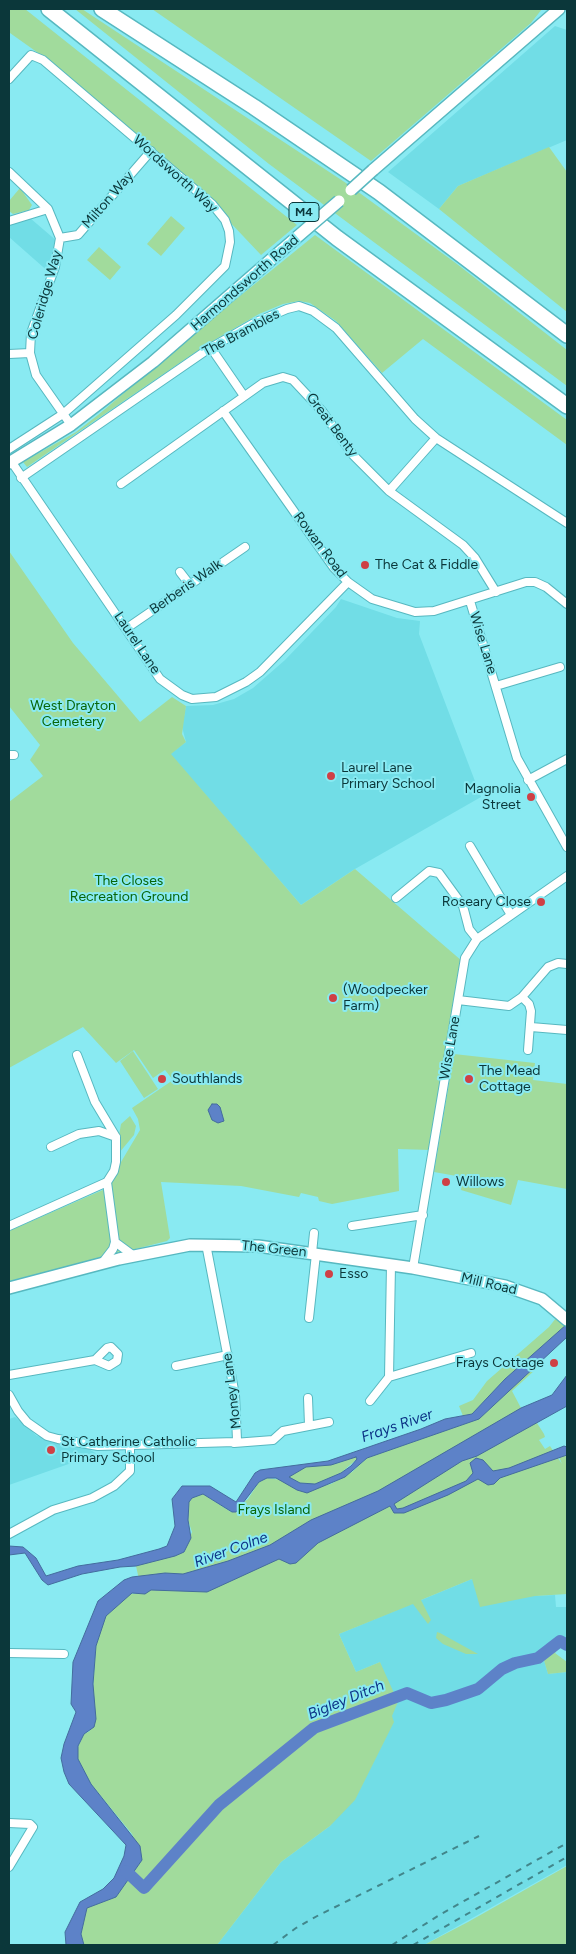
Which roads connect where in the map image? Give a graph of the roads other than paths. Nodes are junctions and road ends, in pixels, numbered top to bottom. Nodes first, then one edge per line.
1 (49, 9) edge
2 (102, 9) edge
3 (559, 9) edge
4 (9, 79) edge
5 (151, 151) junction
6 (9, 172) edge
7 (48, 209) junction
8 (9, 221) edge
9 (60, 238) junction
10 (567, 335) edge
11 (211, 348) junction
12 (30, 352) junction
13 (9, 354) edge
14 (244, 396) junction
15 (567, 406) edge
16 (223, 411) junction
17 (63, 414) junction
18 (71, 425) junction
19 (436, 438) junction
20 (9, 449) edge
21 (10, 462) edge
22 (21, 478) junction
23 (121, 484) dead end
24 (389, 490) junction
25 (567, 523) edge
26 (245, 546) dead end
27 (180, 572) dead end
28 (348, 582) junction
29 (190, 585) junction
30 (496, 592) junction
31 (470, 601) junction
32 (567, 604) edge
33 (127, 628) junction
34 (560, 667) dead end
35 (496, 686) junction
36 (567, 759) edge
37 (528, 780) junction
38 (566, 843) edge
39 (470, 846) dead end
40 (567, 876) edge
41 (396, 898) dead end
42 (511, 915) junction
43 (477, 939) junction
44 (567, 964) edge
45 (522, 997) junction
46 (458, 1000) junction
47 (531, 1027) junction
48 (567, 1030) edge
49 (528, 1050) dead end
50 (77, 1055) dead end
51 (116, 1137) junction
52 (51, 1147) dead end
53 (107, 1182) junction
54 (423, 1215) junction
55 (9, 1226) edge
56 (352, 1226) dead end
57 (314, 1234) dead end
58 (115, 1242) junction
59 (206, 1244) junction
60 (314, 1254) junction
61 (134, 1256) junction
62 (102, 1263) junction
63 (391, 1265) junction
64 (413, 1268) junction
65 (9, 1288) edge
66 (565, 1314) edge
67 (309, 1318) dead end
68 (471, 1353) dead end
69 (228, 1355) junction
70 (94, 1360) dead end
71 (176, 1366) dead end
72 (9, 1375) edge
73 (388, 1376) junction
74 (9, 1395) edge
75 (308, 1398) dead end
76 (370, 1401) dead end
77 (329, 1422) dead end
78 (309, 1425) junction
79 (234, 1443) junction
80 (130, 1444) junction
81 (9, 1534) edge
82 (9, 1652) edge
83 (64, 1654) dead end
84 (9, 1823) edge
85 (9, 1867) edge

1 - 15 highway, M4
2 - 10 highway
3 - 18 street, Harmondsworth Road, bridge
4 - 5 street, Wordsworth Way
5 - 9 street, Milton Way
5 - 17 street, Wordsworth Way
6 - 7 street, Coleridge Way
7 - 8 street
7 - 9 street, Coleridge Way
9 - 12 street, Coleridge Way
11 - 14 street
11 - 19 street, The Brambles
11 - 22 street, The Brambles
12 - 13 street
12 - 17 street, Coleridge Way
14 - 16 street, Great Benty
14 - 24 street, Great Benty
16 - 23 street, Great Benty
16 - 28 street, Rowan Road
17 - 18 street, Coleridge Way
17 - 20 street, Wordsworth Way
18 - 21 street, Harmondsworth Road
19 - 24 street
19 - 25 street, The Brambles
21 - 22 street, Laurel Lane
22 - 33 street, Laurel Lane
24 - 30 street, Great Benty
26 - 29 street, Berberis Walk
27 - 29 street
28 - 31 street, Rowan Road
28 - 33 street, Laurel Lane
29 - 33 street, Berberis Walk
30 - 31 street, Rowan Road
30 - 32 street, Rowan Road
31 - 35 street, Wise Lane
34 - 35 street, Wise Lane
35 - 37 street, Wise Lane
36 - 37 street
37 - 38 street, Wise Lane
39 - 42 street
40 - 42 street, Wise Lane
41 - 43 street
42 - 43 street, Wise Lane
43 - 46 street, Wise Lane
44 - 45 street
45 - 46 street
45 - 47 street
46 - 54 street, Wise Lane
47 - 48 street
47 - 49 street
50 - 51 street
51 - 52 street
51 - 53 street
53 - 55 street
53 - 58 street
54 - 56 street
54 - 64 street, Wise Lane
57 - 60 street
58 - 61 street
58 - 62 street
59 - 60 street, The Green
59 - 61 street, The Green
59 - 69 street, Money Lane
60 - 63 street, The Green
60 - 67 street
61 - 62 street, The Green
62 - 65 street, The Green
63 - 64 street, The Green
63 - 73 street
64 - 66 street, Mill Road
68 - 73 street
69 - 71 street
69 - 79 street, Money Lane
70 - 72 street
73 - 76 street
74 - 80 street, Money Lane
75 - 78 street
77 - 78 street
78 - 79 street
79 - 80 street, Money Lane
80 - 81 street
82 - 83 street
84 - 85 street

